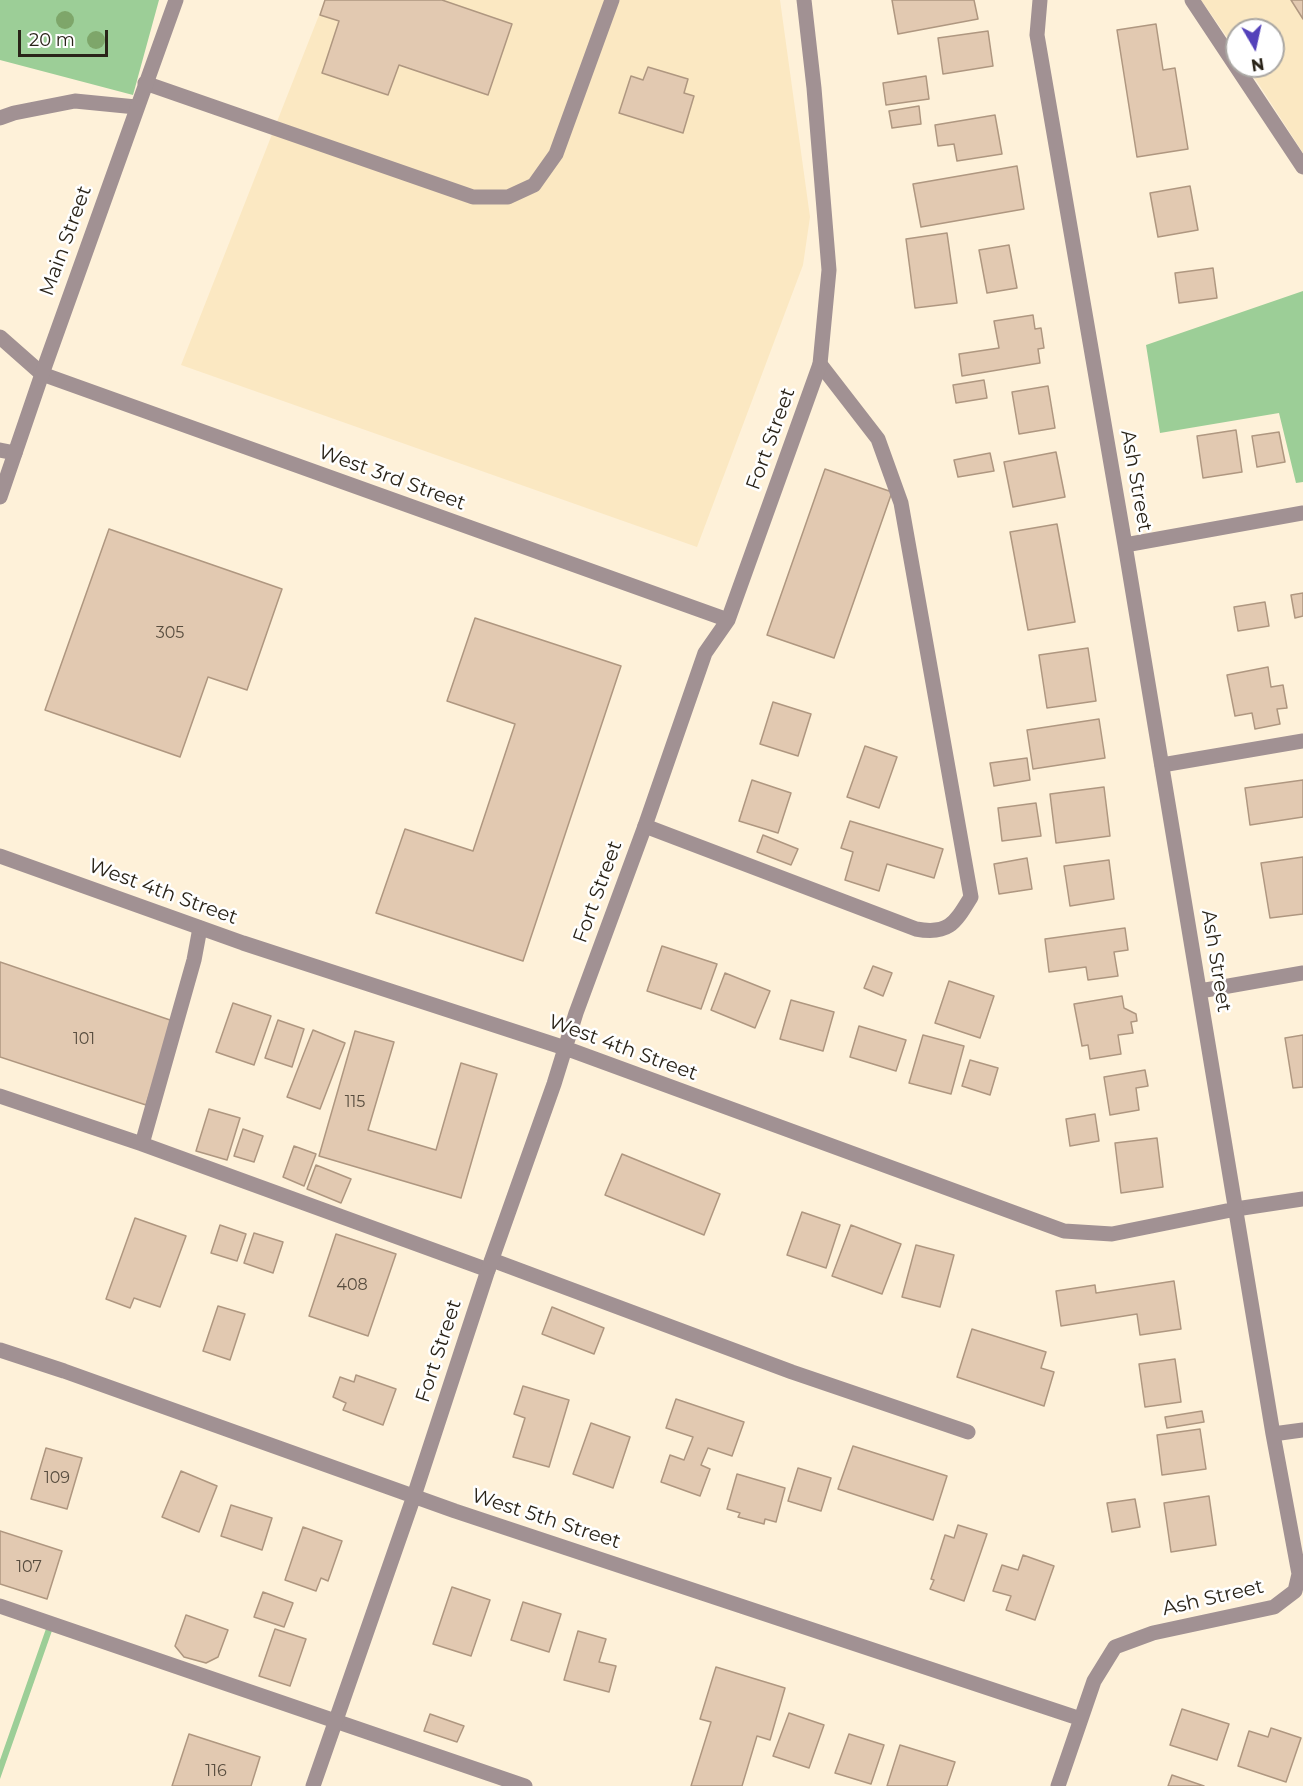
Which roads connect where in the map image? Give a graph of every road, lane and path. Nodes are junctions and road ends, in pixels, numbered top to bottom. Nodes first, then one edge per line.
1 (176, 0) edge
2 (612, 0) edge
3 (804, 0) edge
4 (1040, 0) edge
5 (1192, 0) edge
6 (145, 83) junction
7 (136, 107) junction
8 (0, 118) edge
9 (1303, 167) edge
10 (0, 337) edge
11 (820, 364) junction
12 (42, 374) junction
13 (7, 452) edge
14 (0, 497) edge
15 (1303, 513) edge
16 (1125, 545) junction
17 (728, 620) junction
18 (1303, 741) edge
19 (1162, 765) junction
20 (645, 826) junction
21 (0, 856) edge
22 (200, 928) junction
23 (1303, 974) edge
24 (1200, 991) junction
25 (565, 1048) junction
26 (0, 1096) edge
27 (142, 1144) junction
28 (1303, 1199) edge
29 (1236, 1209) junction
30 (490, 1265) junction
31 (0, 1350) edge
32 (1303, 1430) edge
33 (968, 1432) dead end
34 (1272, 1434) junction
35 (414, 1496) junction
36 (0, 1606) edge
37 (1081, 1719) junction
38 (334, 1722) junction
39 (313, 1786) edge
40 (525, 1786) edge
41 (1058, 1786) edge

1 - 6 street, Main Street
2 - 6 street
3 - 11 street, Fort Street
4 - 16 street, Ash Street
5 - 9 street
6 - 7 street, Main Street
7 - 8 street
7 - 12 street, Main Street
10 - 12 street
11 - 17 street, Fort Street
11 - 20 street
12 - 13 street, Main Street
12 - 17 street, West 3rd Street
13 - 14 street, Main Street
15 - 16 street
16 - 19 street, Ash Street
17 - 20 street, Fort Street
18 - 19 street
19 - 24 street, Ash Street
20 - 25 street, Fort Street
21 - 22 street, West 4th Street
22 - 25 street, West 4th Street
22 - 27 street
23 - 24 street
24 - 29 street, Ash Street
25 - 29 street, West 4th Street
25 - 30 street, Fort Street
26 - 27 street
27 - 30 street
28 - 29 street, West 4th Street
29 - 34 street, Ash Street
30 - 33 street
30 - 35 street, Fort Street
31 - 35 street, West 5th Street
32 - 34 street
34 - 37 street, Ash Street
35 - 37 street, West 5th Street
35 - 38 street, Fort Street
36 - 38 street
37 - 41 street, Ash Street
38 - 39 street, Fort Street
38 - 40 street

